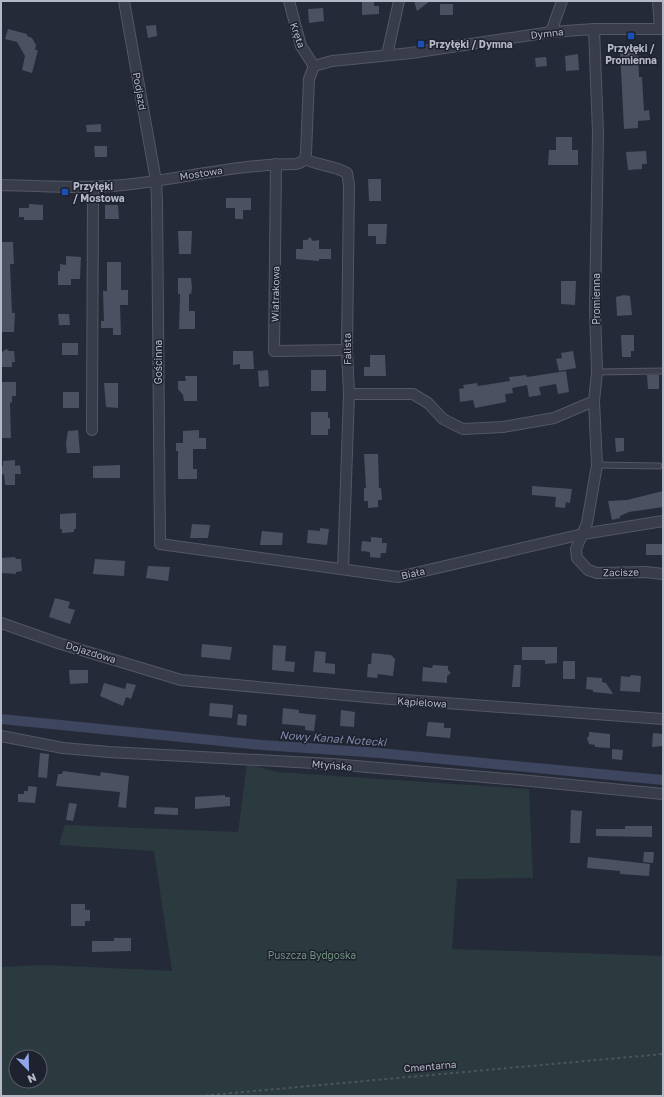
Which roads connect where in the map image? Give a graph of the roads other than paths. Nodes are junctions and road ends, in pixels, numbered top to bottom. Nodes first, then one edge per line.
1 (124, 1) edge
2 (289, 1) edge
3 (399, 1) edge
4 (562, 1) edge
5 (658, 1) edge
6 (594, 29) junction
7 (662, 29) edge
8 (551, 32) junction
9 (387, 55) junction
10 (314, 66) junction
11 (305, 159) junction
12 (276, 164) junction
13 (156, 181) junction
14 (1, 185) edge
15 (93, 187) junction
16 (347, 350) junction
17 (662, 371) edge
18 (597, 372) junction
19 (348, 394) junction
20 (594, 401) junction
21 (92, 430) dead end
22 (597, 465) junction
23 (660, 466) dead end
24 (663, 521) edge
25 (583, 534) junction
26 (160, 544) joint
27 (581, 565) joint
28 (343, 570) junction
29 (663, 574) edge
30 (1, 623) edge
31 (182, 680) joint
32 (663, 719) edge
33 (1, 736) edge
34 (663, 794) edge

1 - 13 street, Podjazd
2 - 10 street, Kręta
3 - 9 street
4 - 8 street
5 - 7 street
6 - 7 street, Dymna
6 - 8 street, Dymna
6 - 18 street, Promienna
8 - 9 street, Dymna
9 - 10 street, Dymna
10 - 11 street
11 - 12 street, Mostowa
11 - 16 street, Falista
12 - 13 street, Mostowa
12 - 16 street, Wiatrakowa
13 - 15 street, Mostowa
13 - 26 street, Gościnna
14 - 15 street, Mostowa
15 - 21 street
16 - 19 street, Falista
17 - 18 lane
18 - 20 street, Promienna
19 - 20 street
19 - 28 street, Falista
20 - 22 street, Promienna
22 - 23 lane
22 - 25 street, Promienna
24 - 25 street, Biała
25 - 27 street, Promienna
25 - 28 street, Biała
26 - 28 street, Biała
27 - 29 street, Zacisze
30 - 31 street, Dojazdowa
31 - 32 street, Kąpielowa
33 - 34 street, Młyńska

